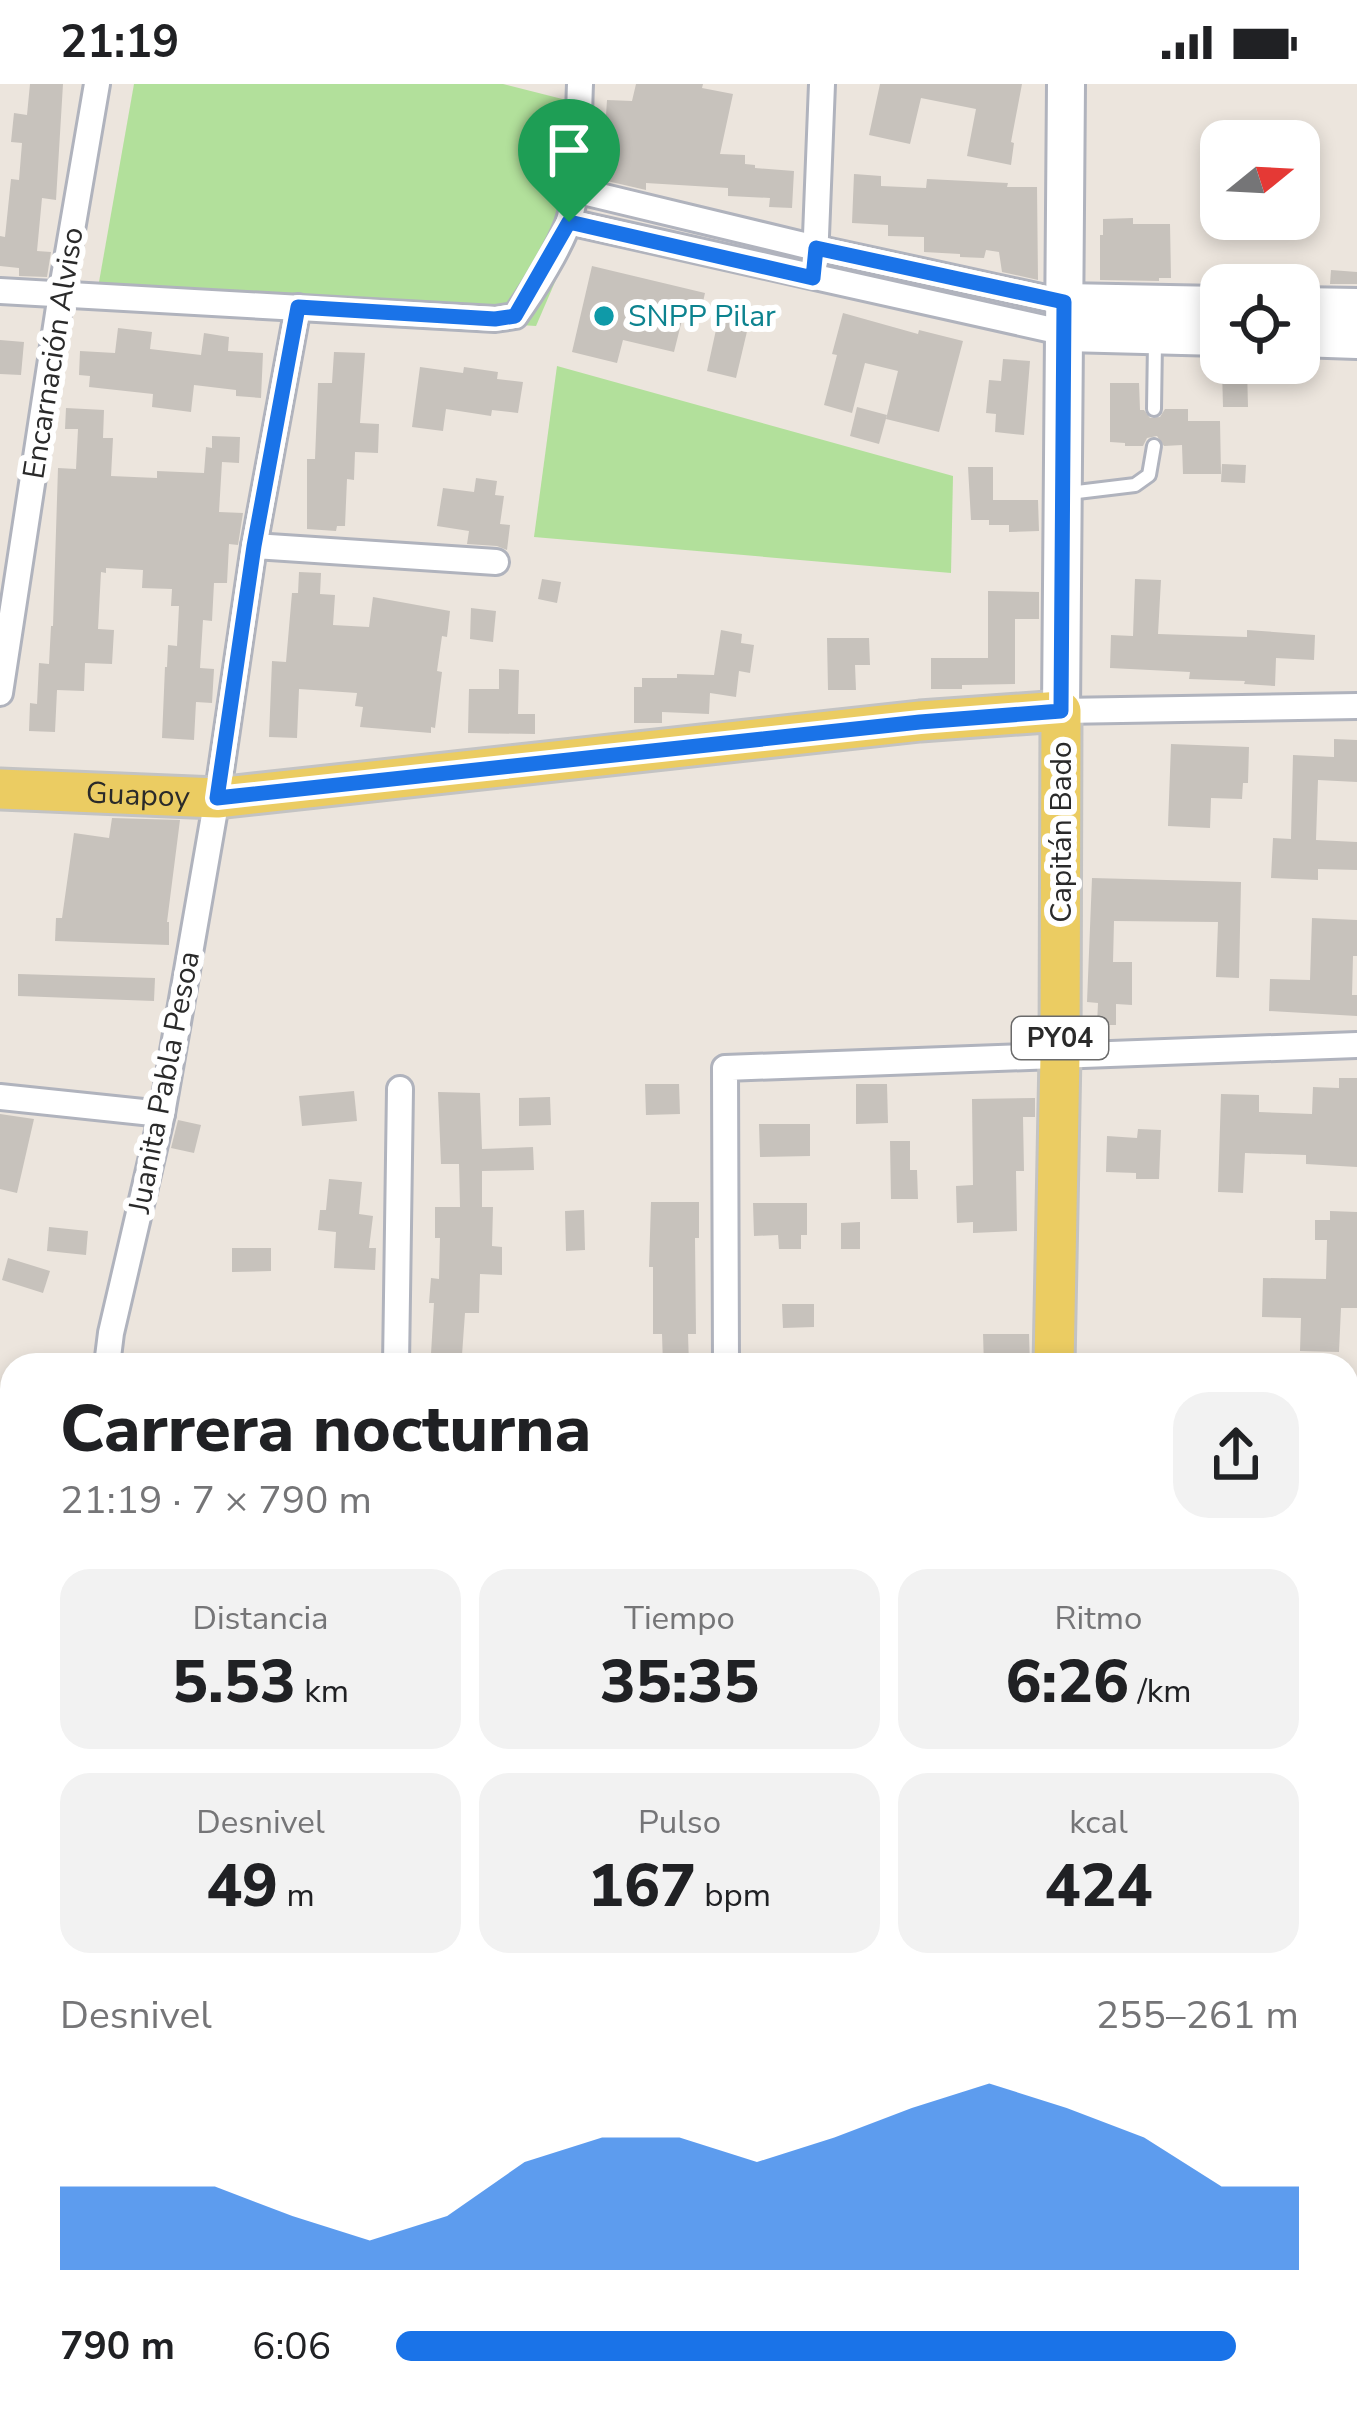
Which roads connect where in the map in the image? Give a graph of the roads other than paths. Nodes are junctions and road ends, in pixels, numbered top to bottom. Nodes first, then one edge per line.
1 (97, 84) edge
2 (580, 84) edge
3 (822, 84) edge
4 (1066, 84) edge
5 (575, 190) junction
6 (569, 222) junction
7 (816, 248) junction
8 (813, 278) junction
9 (0, 291) edge
10 (61, 294) junction
11 (1320, 306) edge
12 (298, 307) junction
13 (1200, 307) edge
14 (1357, 307) edge
15 (1065, 318) junction
16 (1155, 335) junction
17 (1200, 336) edge
18 (1320, 339) edge
19 (1357, 340) edge
20 (1154, 409) dead end
21 (1154, 446) dead end
22 (1064, 494) junction
23 (254, 546) junction
24 (496, 562) dead end
25 (0, 693) edge
26 (1357, 706) edge
27 (1061, 711) junction
28 (0, 789) edge
29 (217, 798) junction
30 (1357, 1045) edge
31 (1060, 1055) junction
32 (400, 1089) dead end
33 (0, 1096) edge
34 (162, 1114) junction
35 (108, 1353) edge
36 (396, 1353) edge
37 (726, 1353) edge
38 (1054, 1353) edge

1 - 10 street, Encarnación Alviso
2 - 5 street
3 - 7 street
4 - 15 main road, Capitán Bado
5 - 6 street
5 - 7 street
6 - 8 street
6 - 12 street
7 - 8 street
7 - 15 street
8 - 15 street
9 - 10 street
10 - 12 street
10 - 25 street, Encarnación Alviso
11 - 14 main road
12 - 23 street, Juanita Pabla Pesoa
13 - 15 main road
15 - 16 main road
15 - 22 main road, Capitán Bado
16 - 17 main road
16 - 20 lane
18 - 19 main road
21 - 22 lane
22 - 27 main road, Capitán Bado
23 - 24 street
23 - 29 street, Juanita Pabla Pesoa
26 - 27 street
27 - 29 main road, Guapoy
27 - 31 main road, Capitán Bado / PY04
28 - 29 main road, Guapoy
29 - 34 street, Juanita Pabla Pesoa
30 - 31 street
31 - 37 street
31 - 38 main road, Capitán Bado / PY04
32 - 36 street
33 - 34 street
34 - 35 street, Juanita Pabla Pesoa

